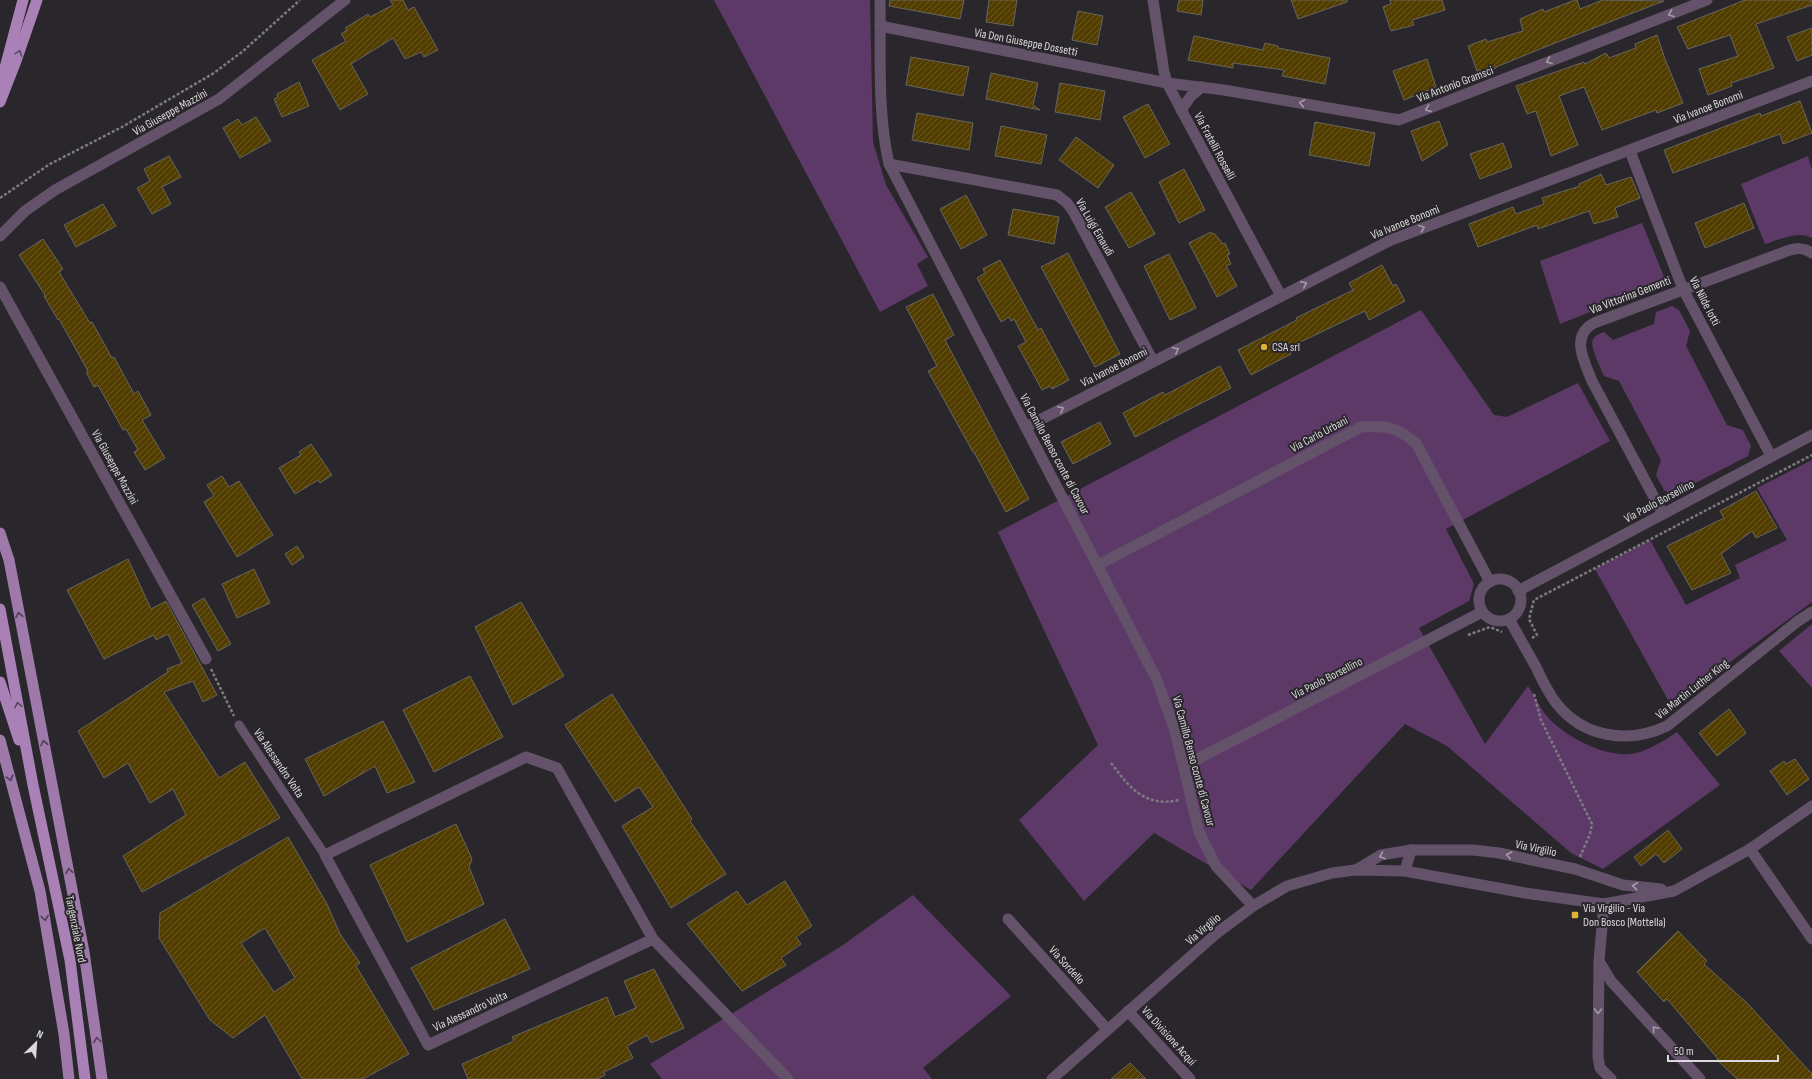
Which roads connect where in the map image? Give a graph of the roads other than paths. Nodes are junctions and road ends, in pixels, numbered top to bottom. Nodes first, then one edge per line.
1 (23, 0) edge
2 (37, 0) edge
3 (345, 0) edge
4 (880, 0) edge
5 (1152, 0) edge
6 (1707, 0) edge
7 (880, 26) junction
8 (1812, 81) edge
9 (1167, 83) junction
10 (1202, 87) junction
11 (0, 88) edge
12 (0, 102) edge
13 (1181, 110) junction
14 (1630, 151) junction
15 (889, 164) junction
16 (0, 236) edge
17 (1812, 253) edge
18 (0, 287) edge
19 (1683, 289) junction
20 (1281, 296) junction
21 (1153, 362) junction
22 (1026, 427) junction
23 (1812, 435) edge
24 (1771, 456) junction
25 (1663, 514) junction
26 (0, 534) edge
27 (1098, 565) junction
28 (1490, 582) junction
29 (1518, 591) junction
30 (0, 609) edge
31 (1482, 612) junction
32 (1812, 612) edge
33 (1509, 619) junction
34 (206, 659) road end
35 (0, 682) edge
36 (238, 725) road end
37 (0, 740) edge
38 (1184, 766) junction
39 (33, 785) junction
40 (1812, 806) edge
41 (1750, 849) junction
42 (1411, 850) junction
43 (325, 855) junction
44 (1355, 870) junction
45 (1406, 871) junction
46 (1674, 891) junction
47 (1604, 904) junction
48 (1253, 906) junction
49 (1008, 918) dead end
50 (1811, 935) edge
51 (653, 939) junction
52 (1599, 961) junction
53 (1611, 981) junction
54 (1599, 983) junction
55 (1128, 1011) junction
56 (1107, 1029) junction
57 (69, 1079) edge
58 (85, 1079) edge
59 (102, 1079) edge
60 (788, 1079) edge
61 (1052, 1079) edge
62 (1190, 1079) edge
63 (1611, 1079) edge
64 (1700, 1079) edge

1 - 11 highway
12 -> 2 highway
3 - 16 street, Via Giuseppe Mazzini
4 - 7 street, Via Camillo Benso conte di Cavour
5 - 9 street, Via Fratelli Rosselli
6 -> 10 street, Via Antonio Gramsci
7 - 9 street, Via Don Giuseppe Dossetti
7 - 15 street, Via Camillo Benso conte di Cavour
8 - 14 street, Via Ivanoe Bonomi
9 - 10 street, Via Antonio Gramsci
9 - 13 street, Via Fratelli Rosselli
10 - 13 street
13 - 20 street, Via Fratelli Rosselli
14 - 19 street, Via Nilde Iotti
20 -> 14 street, Via Ivanoe Bonomi
15 - 21 street, Via Luigi Einaudi
15 - 22 street, Via Camillo Benso conte di Cavour
17 - 19 street, Via Vittorina Gementi
18 - 34 street, Via Giuseppe Mazzini
19 - 24 street, Via Nilde Iotti
19 - 25 street, Via Vittorina Gementi
21 -> 20 street, Via Ivanoe Bonomi
22 -> 21 street, Via Ivanoe Bonomi
22 - 27 street, Via Camillo Benso conte di Cavour
23 - 24 street, Via Paolo Borsellino
24 - 25 street, Via Paolo Borsellino
25 - 29 street, Via Paolo Borsellino
59 -> 26 main road
27 - 28 street, Via Carlo Urbani
27 - 38 street, Via Camillo Benso conte di Cavour
28 - 29 street
28 - 31 street
29 - 33 street
39 -> 30 highway, Tangenziale Nord
31 - 33 street
31 - 38 street, Via Paolo Borsellino
32 - 33 street, Via Martin Luther King
35 - 39 highway, Tangenziale Nord
36 - 43 lane, Via Alessandro Volta
37 -> 57 main road
38 - 48 street, Via Camillo Benso conte di Cavour
39 - 58 highway, Tangenziale Nord
40 - 41 street, Via Virgilio
41 - 46 street, Via Virgilio
41 - 50 street
42 -> 44 street, Via Virgilio
42 - 45 street
46 -> 42 street, Via Virgilio
43 - 51 street
43 - 51 street, Via Alessandro Volta
44 - 45 street, Via Virgilio
44 - 48 street, Via Virgilio
45 - 47 street, Via Virgilio
46 - 47 street, Via Virgilio
47 - 52 street
48 - 55 street, Via Virgilio
49 - 56 street, Via Sordello
51 - 60 street
52 - 53 street
52 - 54 street
53 - 54 street
64 -> 53 street
54 -> 63 street
55 - 56 street, Via Virgilio
55 - 62 street, Via Divisione Acqui
56 - 61 street, Via Virgilio

